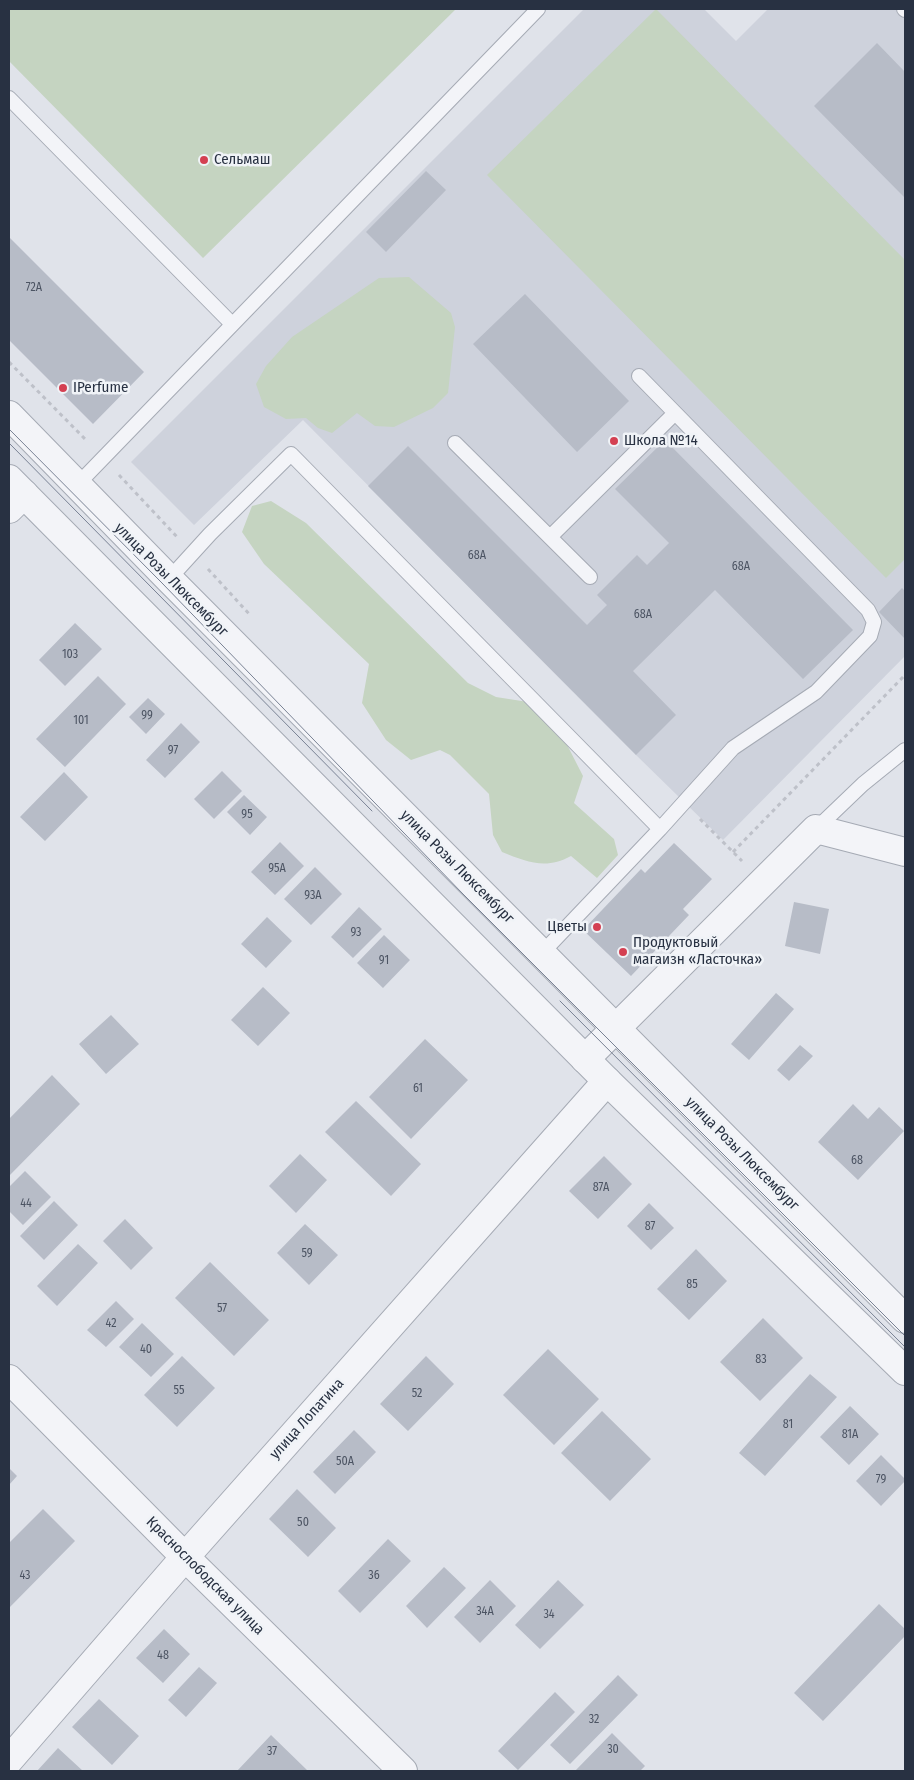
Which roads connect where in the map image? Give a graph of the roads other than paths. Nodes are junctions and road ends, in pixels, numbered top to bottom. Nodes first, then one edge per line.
1 (538, 9) edge
2 (9, 98) edge
3 (232, 324) junction
4 (639, 376) dead end
5 (675, 413) junction
6 (9, 416) edge
7 (455, 443) dead end
8 (77, 485) junction
9 (14, 494) edge
10 (550, 537) junction
11 (590, 577) dead end
12 (169, 579) junction
13 (905, 750) edge
14 (816, 828) junction
15 (660, 829) junction
16 (905, 852) edge
17 (542, 953) junction
18 (616, 1027) junction
19 (585, 1058) junction
20 (607, 1081) junction
21 (905, 1319) edge
22 (905, 1371) edge
23 (9, 1379) edge
24 (185, 1556) junction
25 (9, 1760) edge
26 (403, 1771) edge

1 - 3 lane
2 - 3 lane
3 - 8 lane
4 - 5 lane
5 - 10 lane
5 - 15 lane
6 - 8 street, улица Розы Люксембург
7 - 10 lane
8 - 12 street, улица Розы Люксембург
9 - 19 street
10 - 11 lane
12 - 15 lane
12 - 17 street, улица Розы Люксембург
13 - 14 lane
14 - 16 street
14 - 18 street
15 - 17 lane
17 - 18 street, улица Розы Люксембург
18 - 19 street
18 - 21 street, улица Розы Люксембург
19 - 20 street
20 - 22 street
20 - 24 street, улица Лопатина
23 - 24 street, Краснослободская улица
24 - 25 street, улица Лопатина
24 - 26 street, Краснослободская улица

